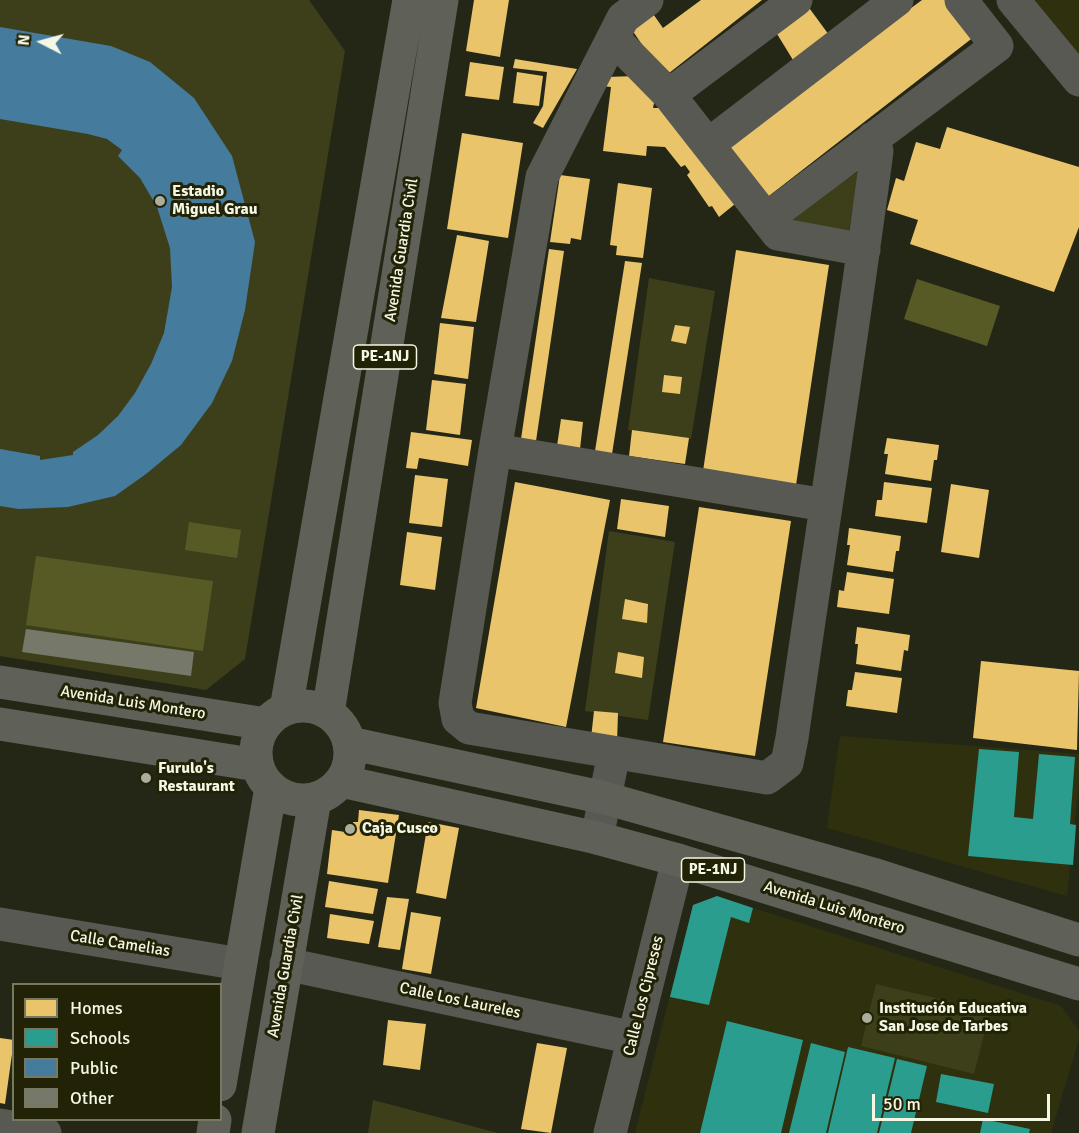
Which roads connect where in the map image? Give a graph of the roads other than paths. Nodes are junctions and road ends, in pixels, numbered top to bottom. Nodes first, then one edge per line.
1 (442, 0) edge
2 (647, 0) edge
3 (796, 0) edge
4 (897, 0) edge
5 (961, 0) edge
6 (1013, 0) edge
7 (404, 4) edge
8 (613, 38) junction
9 (1079, 80) edge
10 (669, 95) junction
11 (873, 138) junction
12 (709, 144) junction
13 (766, 219) junction
14 (864, 250) junction
15 (495, 450) junction
16 (825, 505) junction
17 (0, 682) edge
18 (328, 713) junction
19 (276, 717) junction
20 (0, 724) edge
21 (349, 743) junction
22 (614, 753) junction
23 (264, 776) junction
24 (328, 790) junction
25 (605, 798) junction
26 (597, 838) junction
27 (678, 860) junction
28 (0, 924) edge
29 (1079, 940) edge
30 (240, 964) junction
31 (286, 964) junction
32 (1079, 984) edge
33 (634, 1038) junction
34 (222, 1072) edge
35 (0, 1125) edge
36 (45, 1133) edge
37 (258, 1133) edge
38 (610, 1133) edge

1 - 18 main road, Avenida Guardia Civil / PE-1NJ
2 - 8 street
3 - 10 street
4 - 12 street
5 - 11 street
6 - 9 street
7 - 19 main road, Avenida Guardia Civil / PE-1NJ
8 - 10 street
8 - 15 street
10 - 12 street
11 - 13 street
11 - 14 street
12 - 13 street
13 - 14 street
14 - 16 street
15 - 16 street
15 - 22 street
16 - 22 street
17 - 19 main road, Avenida Luis Montero
18 - 19 main road
18 - 21 main road
19 - 23 main road, PE-1NJ
20 - 23 main road
21 - 24 main road
21 - 25 main road, PE-1NJ
22 - 25 street
23 - 24 main road, PE-1NJ
23 - 30 main road
24 - 26 main road, Avenida Luis Montero / PE-1NJ
24 - 31 main road, Avenida Guardia Civil
25 - 26 street
25 - 29 main road, PE-1NJ
26 - 27 main road, Avenida Luis Montero / PE-1NJ
27 - 32 main road, Avenida Luis Montero / PE-1NJ
27 - 33 street, Calle Los Cipreses
28 - 30 street, Calle Camelias
30 - 34 main road
31 - 33 street, Calle Los Laureles
31 - 37 main road, Avenida Guardia Civil
33 - 38 street, Calle Los Cipreses
35 - 36 street

